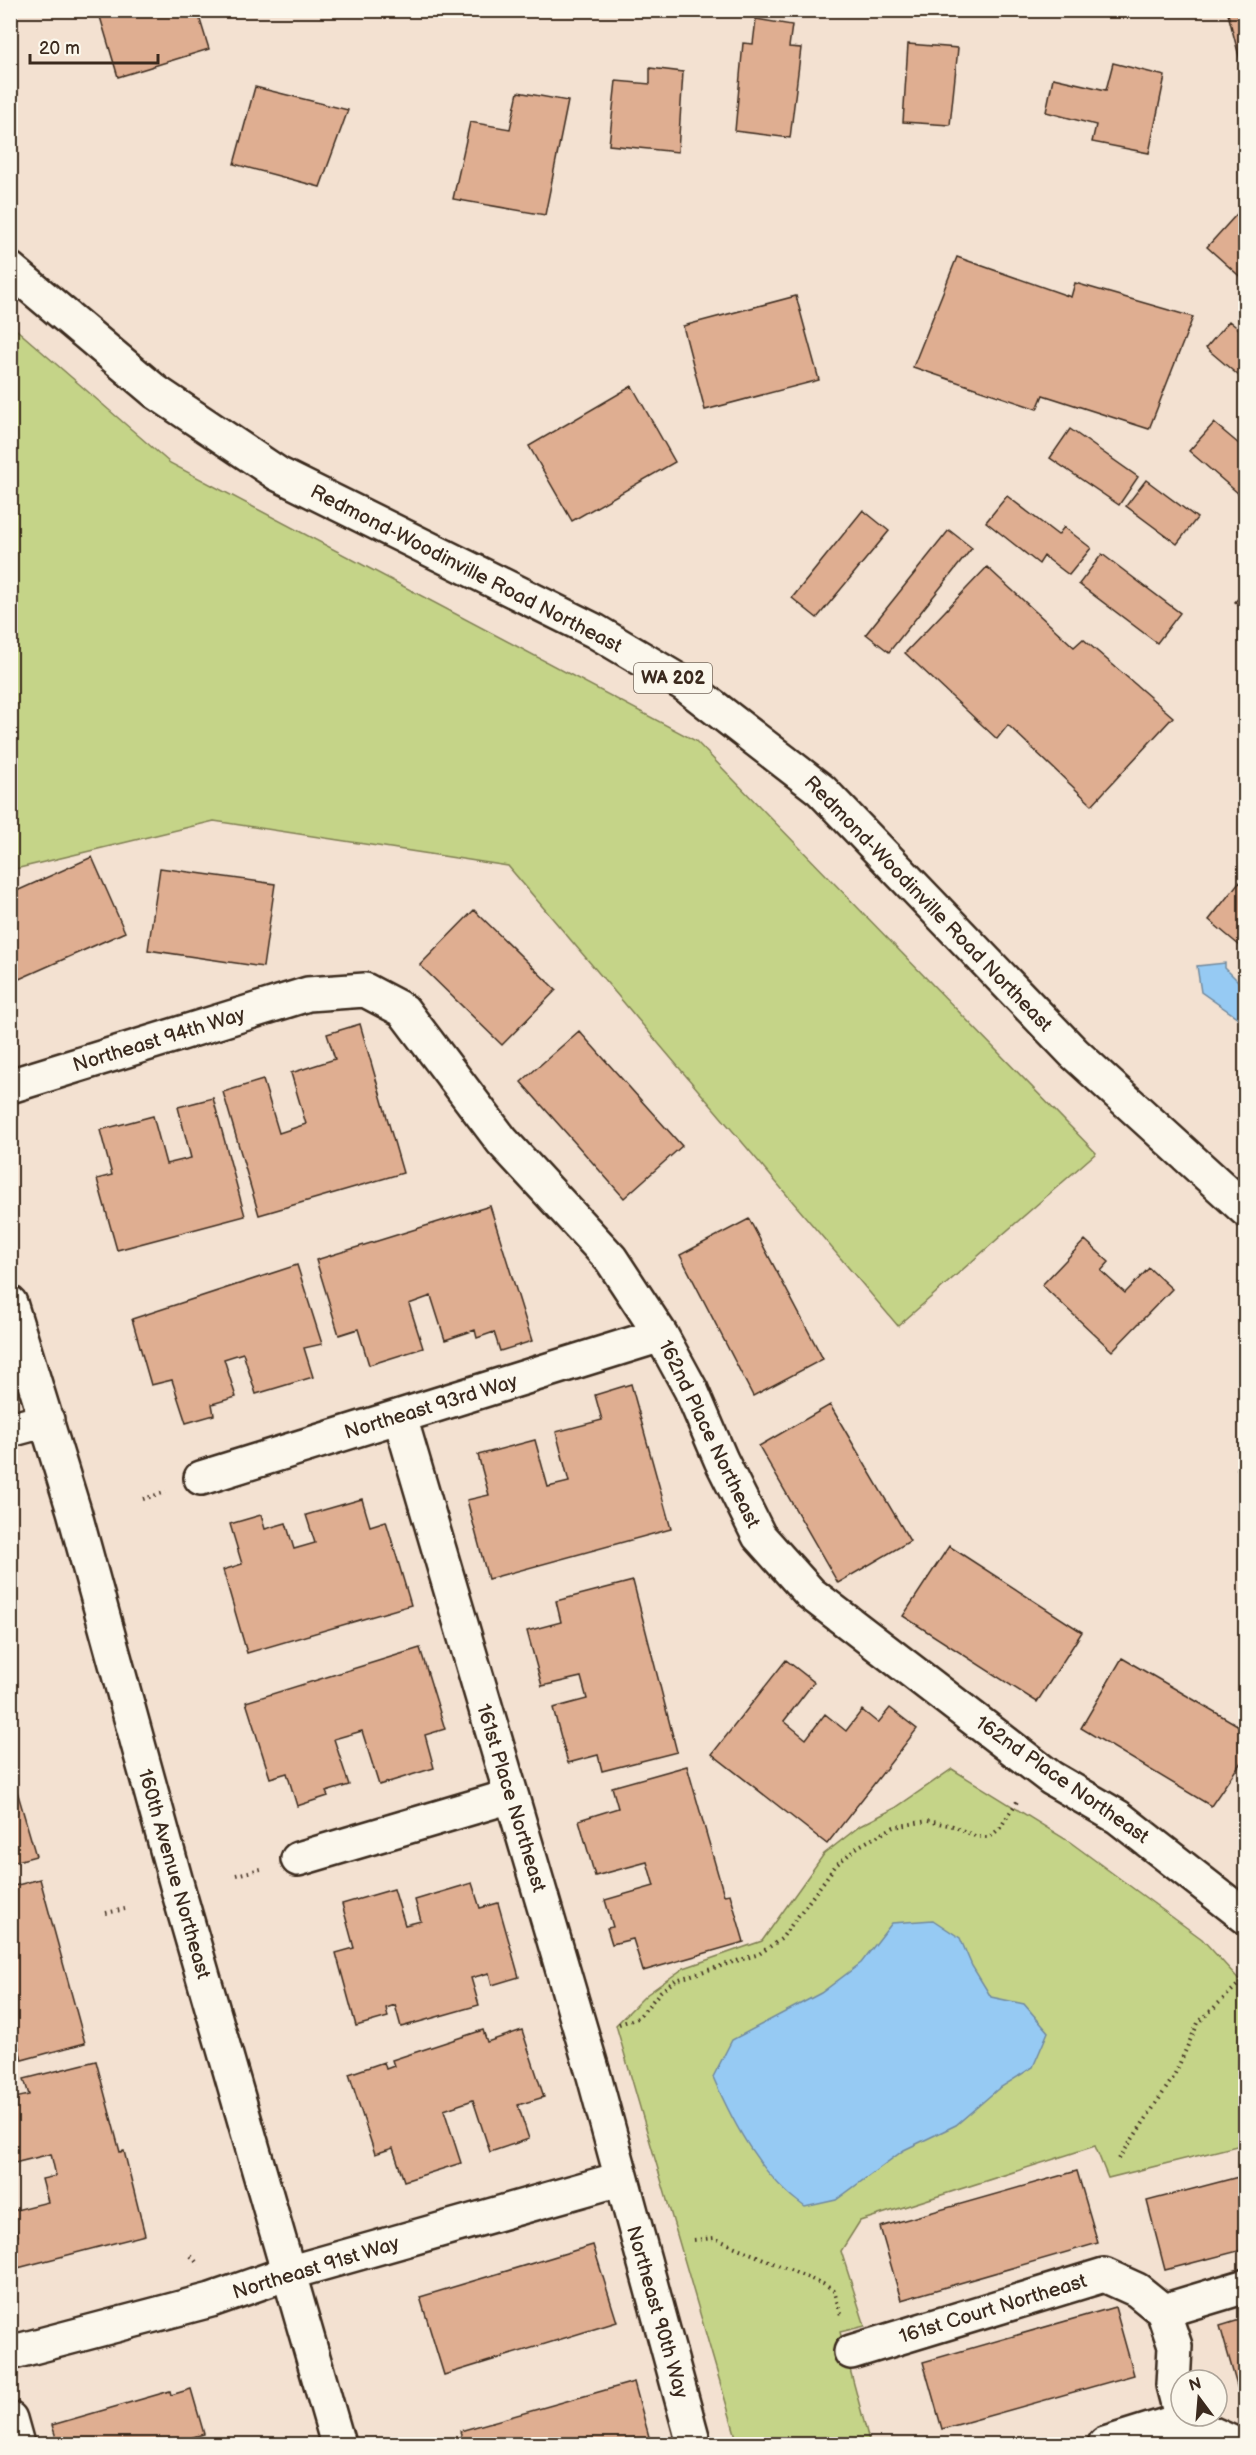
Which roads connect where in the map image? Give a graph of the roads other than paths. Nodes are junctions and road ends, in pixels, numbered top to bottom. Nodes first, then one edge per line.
1 (10, 268) edge
2 (308, 994) joint
3 (10, 1086) edge
4 (1245, 1210) edge
5 (10, 1303) edge
6 (661, 1335) junction
7 (400, 1417) junction
8 (47, 1420) junction
9 (10, 1430) edge
10 (201, 1478) dead end
11 (511, 1796) junction
12 (298, 1859) dead end
13 (1245, 1917) edge
14 (620, 2179) junction
15 (288, 2273) junction
16 (1245, 2286) edge
17 (1162, 2311) junction
18 (856, 2350) road end
19 (10, 2353) edge
20 (1174, 2368) edge
21 (10, 2419) edge
22 (1169, 2424) edge
23 (1199, 2428) edge
24 (17, 2445) edge
25 (338, 2445) edge
26 (694, 2445) edge
27 (1105, 2445) edge
28 (1235, 2445) edge

1 - 4 street, Redmond-Woodinville Road Northeast / WA 202
2 - 3 street, Northeast 94th Way
2 - 6 street, 162nd Place Northeast
5 - 8 street, 160th Avenue Northeast
6 - 7 street, Northeast 93rd Way
6 - 13 street, 162nd Place Northeast
7 - 10 street, Northeast 93rd Way
7 - 11 street, 161st Place Northeast
8 - 9 street
8 - 15 street, 160th Avenue Northeast
11 - 12 street
11 - 14 street, 161st Place Northeast
14 - 15 street, Northeast 91st Way
14 - 26 street, Northeast 90th Way
15 - 19 street, Northeast 91st Way
15 - 25 street, 160th Avenue Northeast
16 - 17 street
17 - 18 street, 161st Court Northeast
17 - 20 street, 161st Court Northeast
21 - 24 street
22 - 27 street
23 - 28 street

